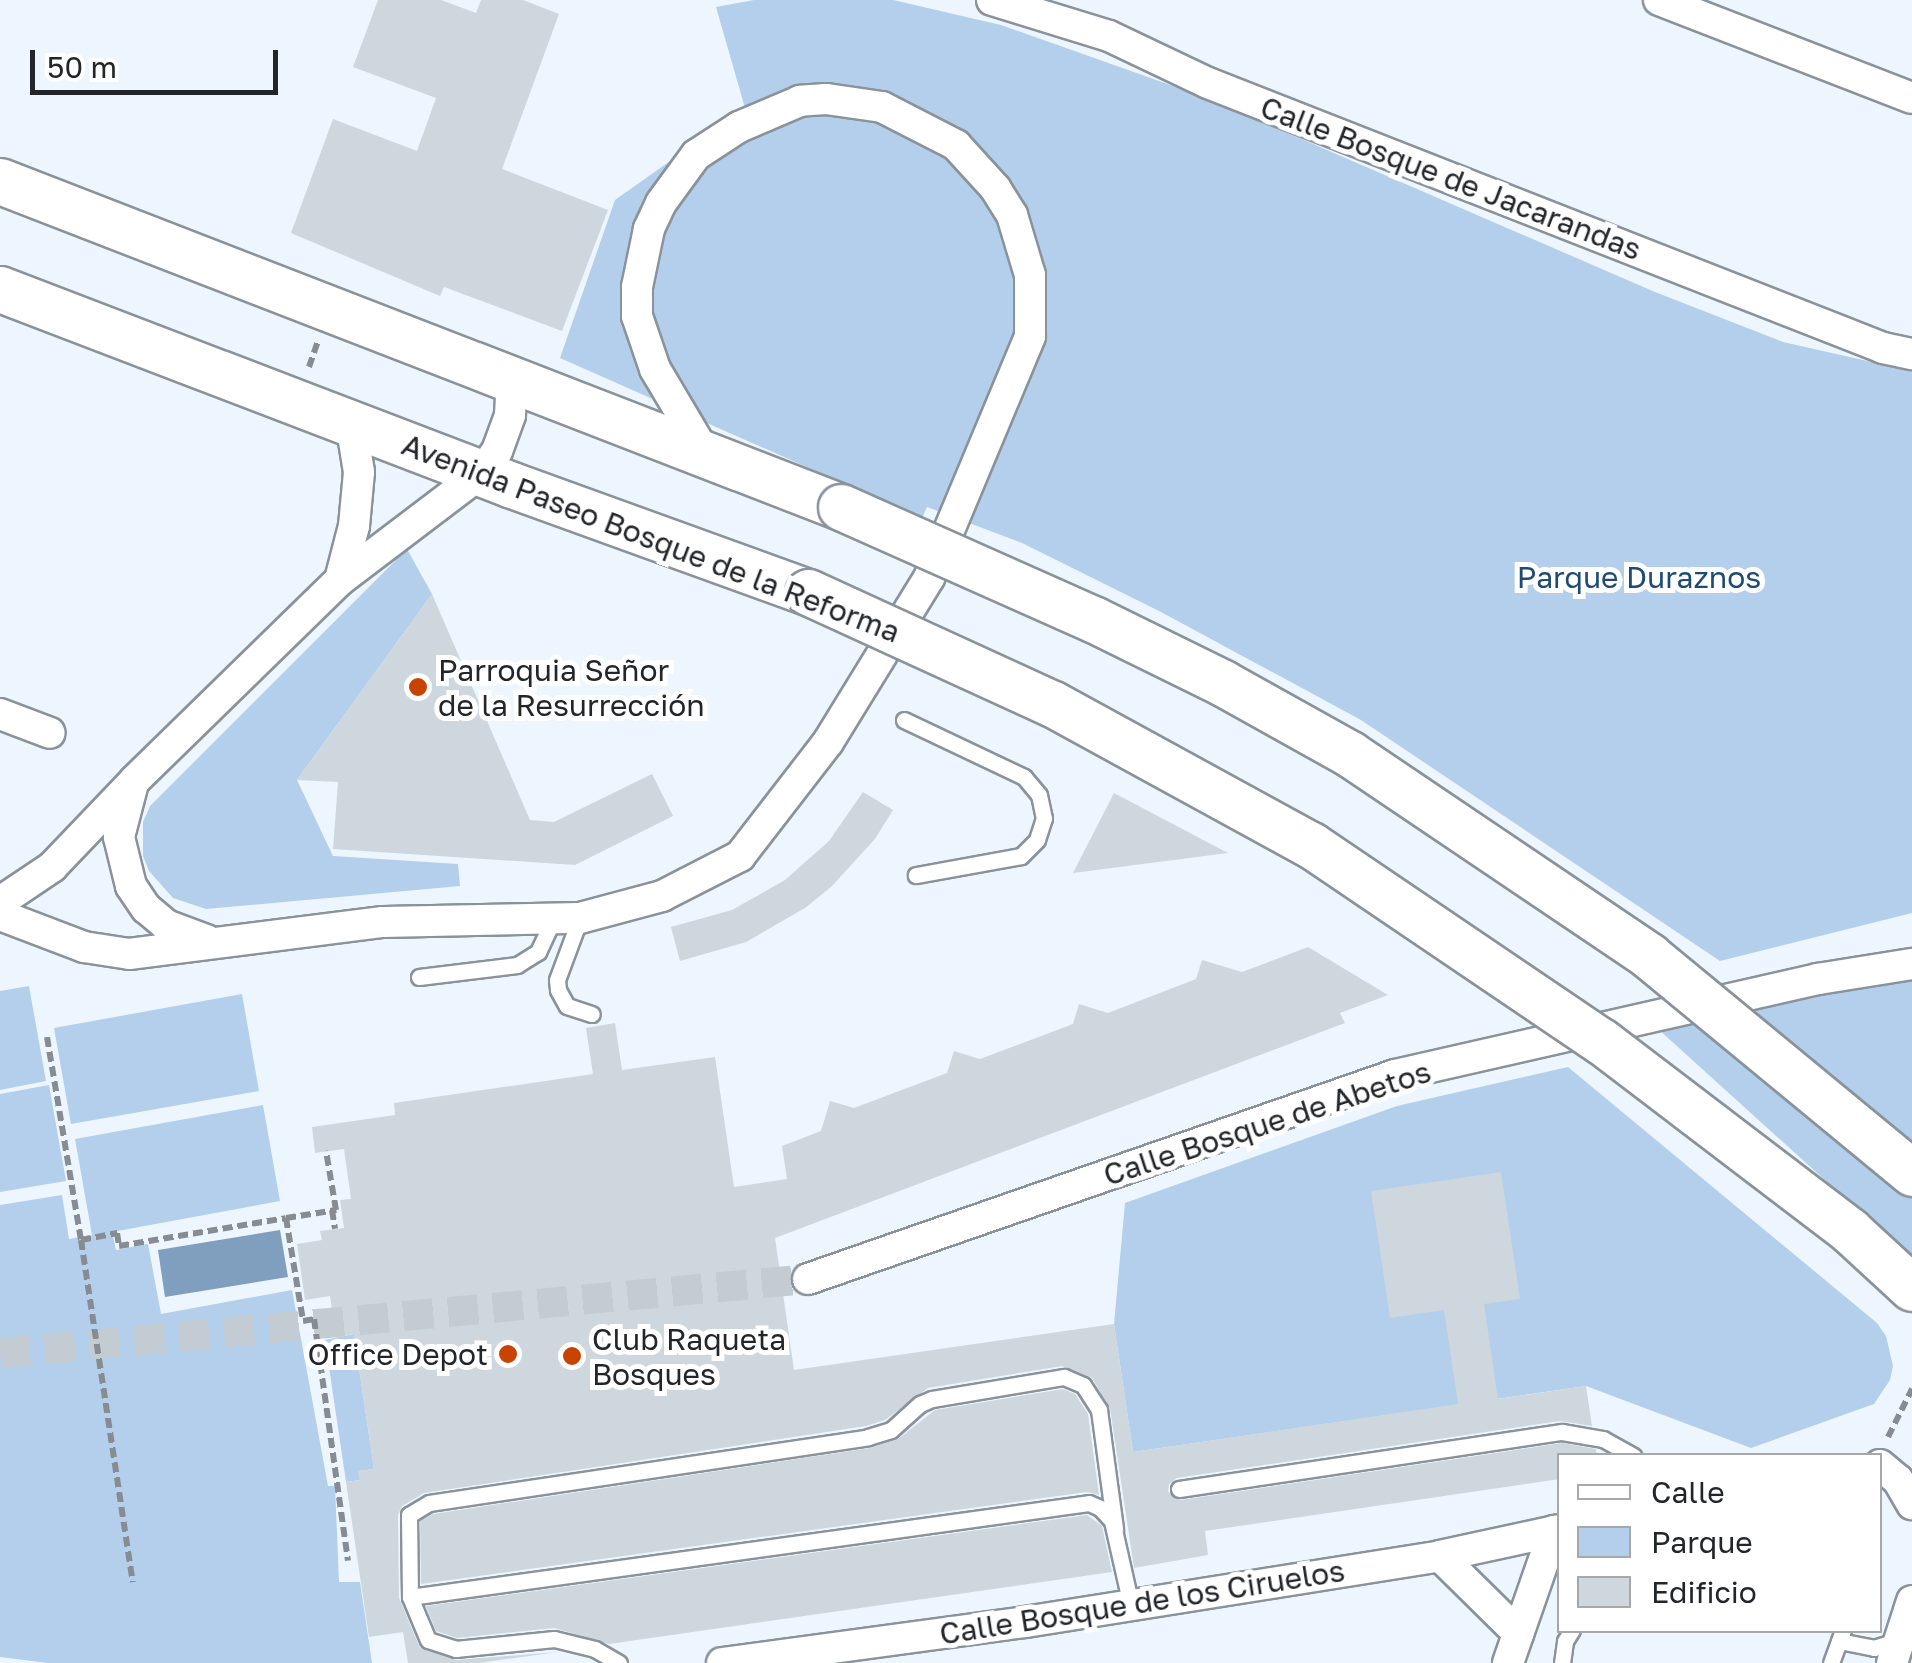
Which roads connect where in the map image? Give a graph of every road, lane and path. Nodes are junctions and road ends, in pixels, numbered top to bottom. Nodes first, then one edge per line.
1 (992, 0) edge
2 (1659, 0) edge
3 (1912, 98) edge
4 (0, 181) edge
5 (0, 290) edge
6 (330, 308) junction
7 (1912, 354) edge
8 (512, 378) junction
9 (296, 401) junction
10 (352, 422) junction
11 (703, 450) junction
12 (481, 473) junction
13 (340, 580) junction
14 (0, 714) edge
15 (904, 720) dead end
16 (50, 733) dead end
17 (135, 780) junction
18 (916, 875) dead end
19 (0, 902) edge
20 (0, 915) edge
21 (567, 918) junction
22 (220, 940) junction
23 (1912, 964) edge
24 (419, 977) dead end
25 (592, 1014) dead end
26 (46, 1037) dead end
27 (326, 1151) dead end
28 (1912, 1173) edge
29 (332, 1210) junction
30 (286, 1218) junction
31 (335, 1229) dead end
32 (81, 1240) junction
33 (808, 1279) tunnel mouth
34 (1912, 1288) edge
35 (1912, 1389) edge
36 (1629, 1453) edge
37 (1882, 1455) edge
38 (1912, 1465) edge
39 (1179, 1489) dead end
40 (1912, 1504) edge
41 (1115, 1529) junction
42 (1557, 1530) edge
43 (1440, 1556) junction
44 (348, 1561) dead end
45 (133, 1582) dead end
46 (410, 1597) junction
47 (1912, 1601) edge
48 (1132, 1605) junction
49 (1518, 1633) junction
50 (1570, 1633) edge
51 (1841, 1636) edge
52 (1896, 1651) edge
53 (619, 1663) edge
54 (722, 1663) edge
55 (1508, 1663) edge
56 (1562, 1663) edge
57 (1831, 1663) edge

1 - 7 street, Calle Bosque de Jacarandas
2 - 3 street
4 - 6 main road
5 - 9 main road, Avenida Paseo Bosque de la Reforma
6 - 8 main road
6 - 9 path
8 - 11 main road
8 - 12 street
9 - 10 main road, Avenida Paseo Bosque de la Reforma
10 - 12 main road, Avenida Paseo Bosque de la Reforma
10 - 13 street
11 - 21 street
11 - 28 main road, bridge
12 - 13 street
12 - 34 main road, Avenida Paseo Bosque de la Reforma, bridge
13 - 17 street
14 - 16 street
15 - 18 lane
17 - 19 street
17 - 22 street
20 - 22 street
21 - 22 street
21 - 24 lane
21 - 25 lane
23 - 33 street, Calle Bosque de Abetos
26 - 32 path
27 - 29 path
29 - 30 path
29 - 31 path
30 - 32 path
30 - 44 path
32 - 45 path
35 - 37 path
36 - 39 lane
37 - 38 street
37 - 40 street
41 - 46 lane
41 - 46 lane
41 - 48 lane
42 - 43 street, Calle Bosque de los Ciruelos
42 - 49 street
43 - 48 street, Calle Bosque de los Ciruelos
43 - 49 street
46 - 53 lane
47 - 52 street
48 - 54 street, Calle Bosque de los Ciruelos
49 - 55 street
50 - 56 lane
51 - 52 lane
51 - 57 lane

